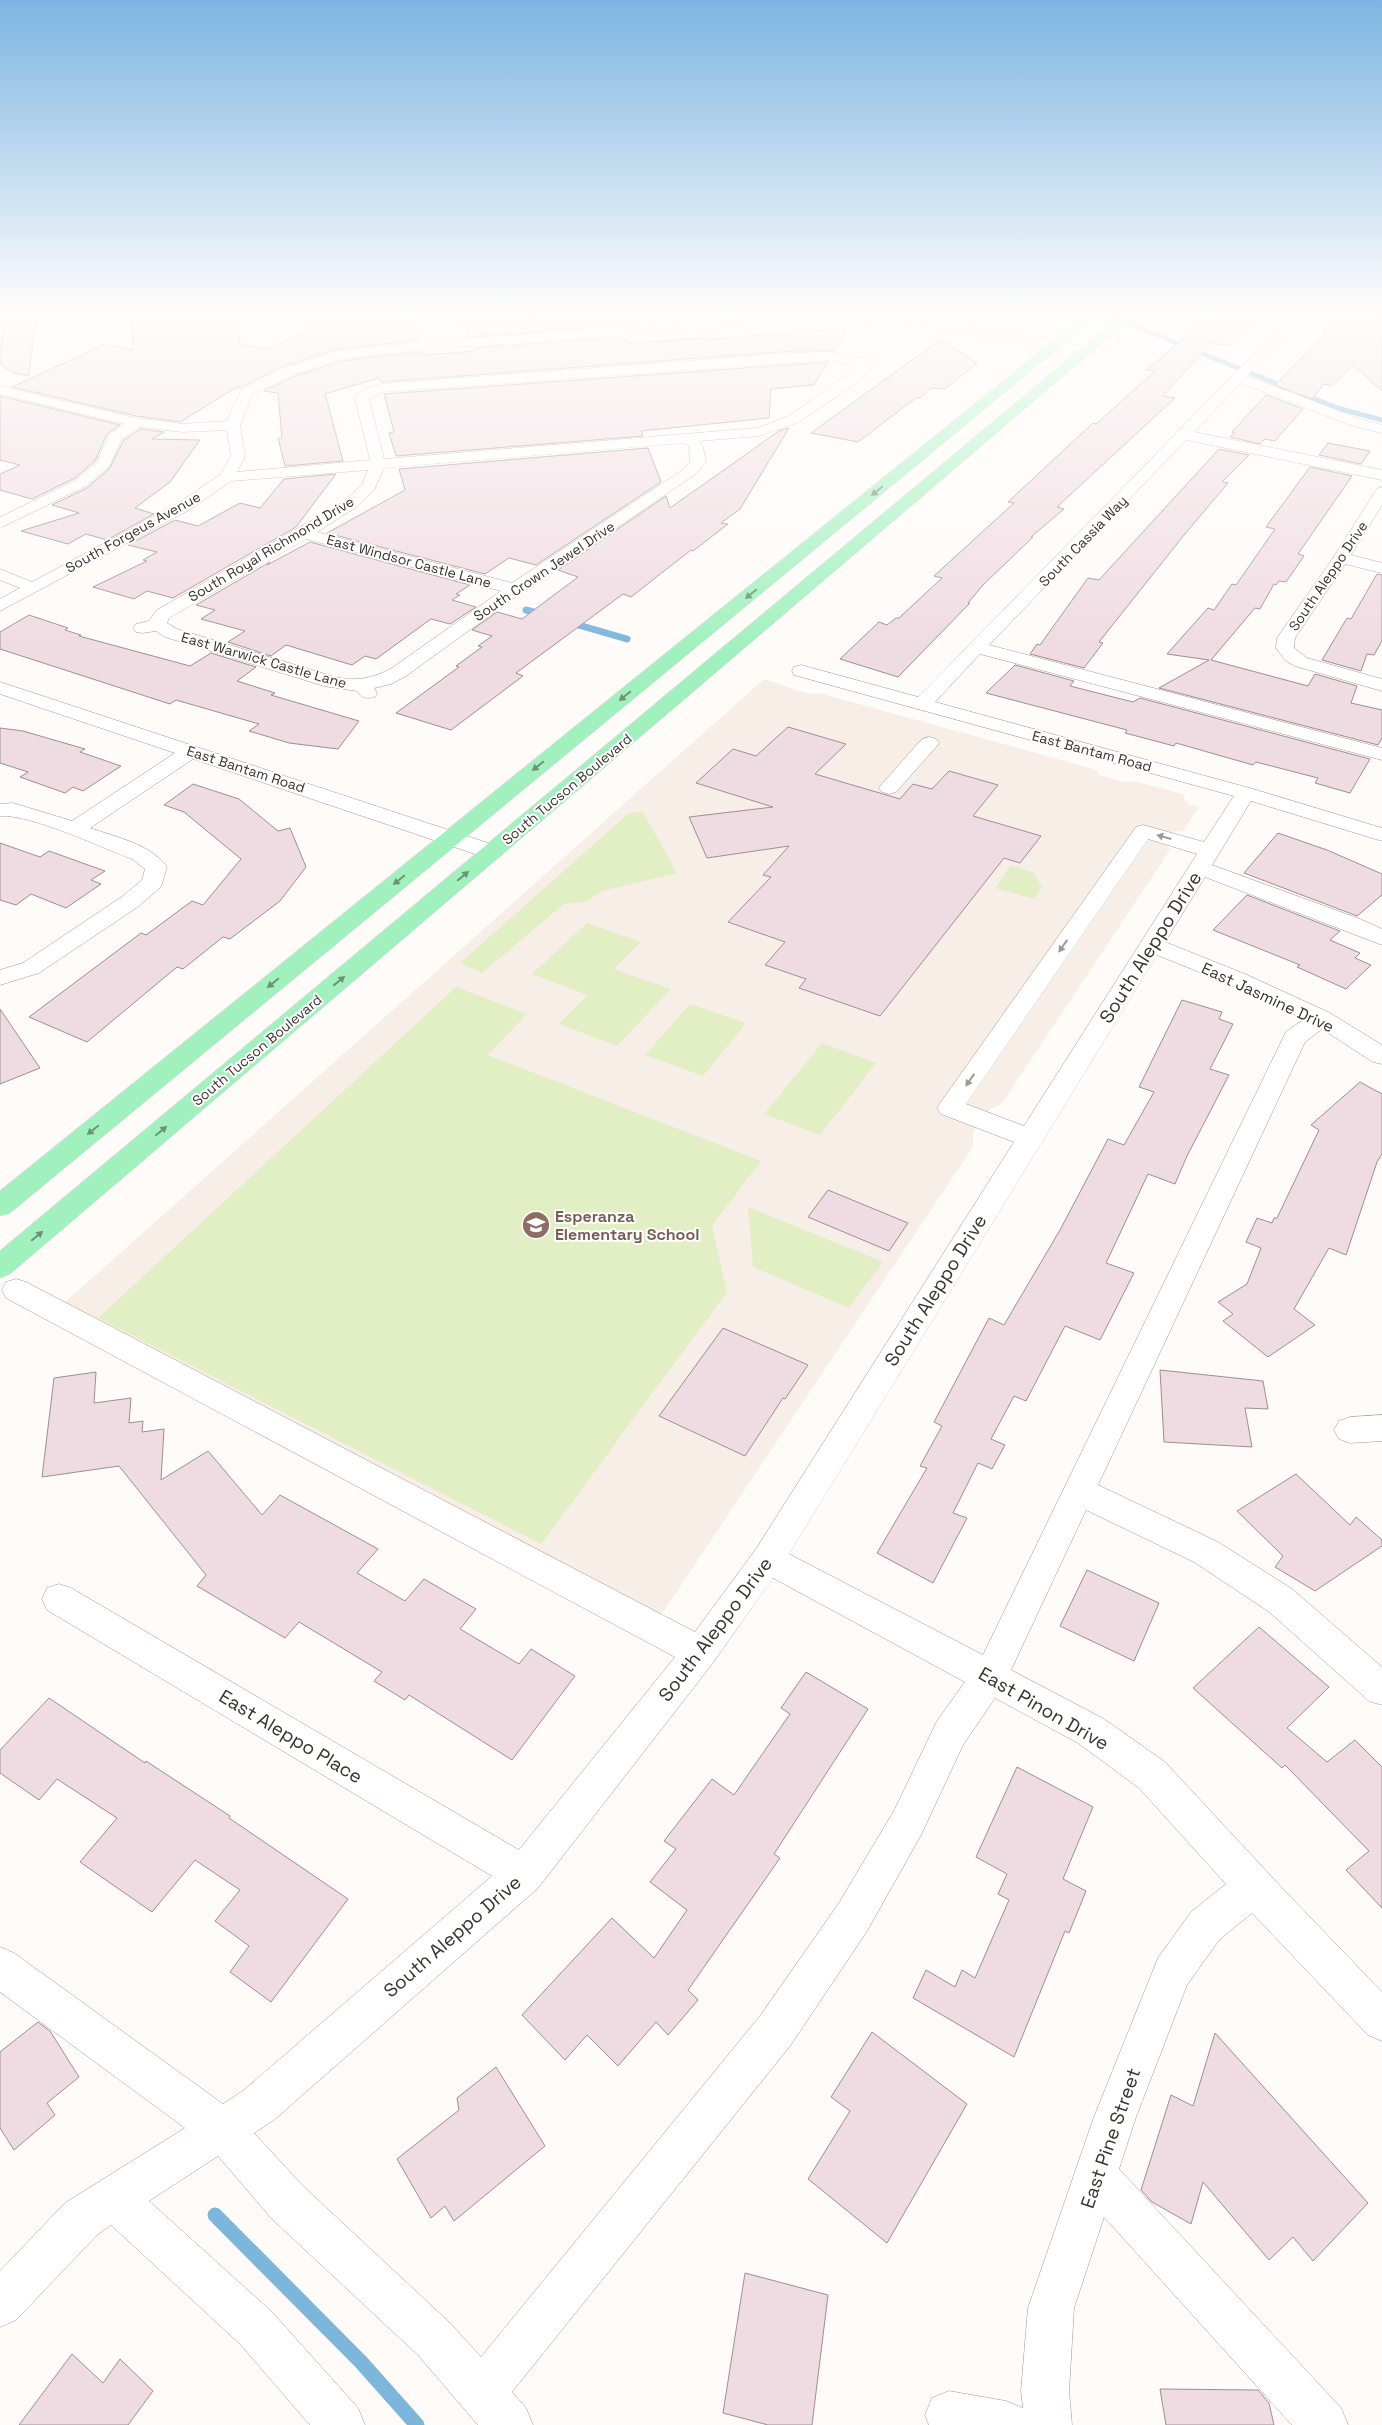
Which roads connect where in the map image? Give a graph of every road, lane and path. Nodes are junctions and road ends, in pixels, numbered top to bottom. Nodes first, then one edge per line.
1 (134, 423) edge
2 (145, 423) edge
3 (368, 423) edge
4 (783, 423) edge
5 (961, 423) edge
6 (1002, 423) edge
7 (1196, 423) edge
8 (1360, 423) edge
9 (233, 425) joint
10 (1382, 429) edge
11 (1185, 435) junction
12 (689, 438) junction
13 (378, 464) junction
14 (1382, 475) edge
15 (227, 477) junction
16 (1382, 492) edge
17 (0, 523) edge
18 (304, 533) junction
19 (1342, 558) junction
20 (1382, 568) edge
21 (0, 574) edge
22 (33, 588) junction
23 (516, 589) junction
24 (0, 606) edge
25 (151, 627) joint
26 (978, 648) junction
27 (802, 671) dead end
28 (1382, 685) edge
29 (0, 688) edge
30 (365, 689) joint
31 (922, 704) junction
32 (930, 743) dead end
33 (191, 751) junction
34 (1382, 754) edge
35 (889, 788) dead end
36 (1246, 793) junction
37 (0, 810) edge
38 (75, 829) junction
39 (1382, 835) edge
40 (450, 838) junction
41 (492, 852) junction
42 (1205, 859) junction
43 (1382, 938) edge
44 (1151, 945) junction
45 (0, 978) edge
46 (1321, 1018) junction
47 (1382, 1056) edge
48 (1030, 1138) junction
49 (0, 1206) edge
50 (8, 1278) edge
51 (1382, 1428) edge
52 (1350, 1430) dead end
53 (1079, 1491) junction
54 (768, 1559) junction
55 (59, 1599) dead end
56 (700, 1653) junction
57 (990, 1677) junction
58 (1382, 1689) edge
59 (524, 1874) junction
60 (1254, 1887) junction
61 (0, 1967) edge
62 (1382, 2021) edge
63 (222, 2129) junction
64 (1096, 2176) junction
65 (114, 2198) junction
66 (0, 2304) edge
67 (481, 2393) junction
68 (949, 2415) dead end
69 (341, 2425) edge
70 (509, 2425) edge
71 (1006, 2425) edge
72 (1048, 2425) edge
73 (1324, 2425) edge

1 - 17 street
2 - 9 street
3 - 13 street
4 - 12 street
5 -> 40 main road
6 - 41 main road, South Tucson Boulevard
7 - 11 street, South Cassia Way
8 - 10 street
9 - 15 street, South Forgeus Avenue
11 - 14 street
11 - 26 street, South Cassia Way
12 - 13 street
12 - 23 street, South Crown Jewel Drive
13 - 15 street
13 - 18 street, South Royal Richmond Drive
15 - 22 street, South Forgeus Avenue
16 - 19 street, South Aleppo Drive
18 - 23 street, East Windsor Castle Lane
18 - 25 street, South Royal Richmond Drive
19 - 20 street
19 - 28 street, South Aleppo Drive
21 - 22 street
22 - 24 street, South Forgeus Avenue
23 - 30 street, South Crown Jewel Drive
25 - 30 street, East Warwick Castle Lane
26 - 31 street, South Cassia Way
26 - 34 street
27 - 31 street, East Bantam Road
29 - 33 street, East Bantam Road
31 - 36 street, East Bantam Road
32 - 35 street
33 - 38 street
33 - 40 street, East Bantam Road
36 - 39 street, East Bantam Road
36 - 42 street, South Aleppo Drive
37 - 38 street
38 - 45 street
40 - 41 street, East Bantam Road
40 -> 49 main road
50 -> 41 main road, South Tucson Boulevard
42 - 43 street
42 - 44 street, South Aleppo Drive
42 -> 48 street
44 - 46 street, East Jasmine Drive
44 - 48 street, South Aleppo Drive
46 - 47 street, East Jasmine Drive
46 - 53 street
48 - 54 street, South Aleppo Drive
50 - 56 street
51 - 52 street
53 - 57 street
53 - 58 street
54 - 56 street, South Aleppo Drive
54 - 57 street, East Pinon Drive
55 - 59 street, East Aleppo Place
56 - 59 street, South Aleppo Drive
57 - 60 street, East Pinon Drive
57 - 67 street
59 - 63 street, South Aleppo Drive
60 - 62 street, East Pinon Drive
60 - 64 street, East Pine Street
61 - 63 street
63 - 65 street, South Aleppo Drive
63 - 67 street
64 - 72 street, East Pine Street
64 - 73 street
65 - 66 street, South Aleppo Drive
65 - 69 street
67 - 70 street
68 - 71 street

